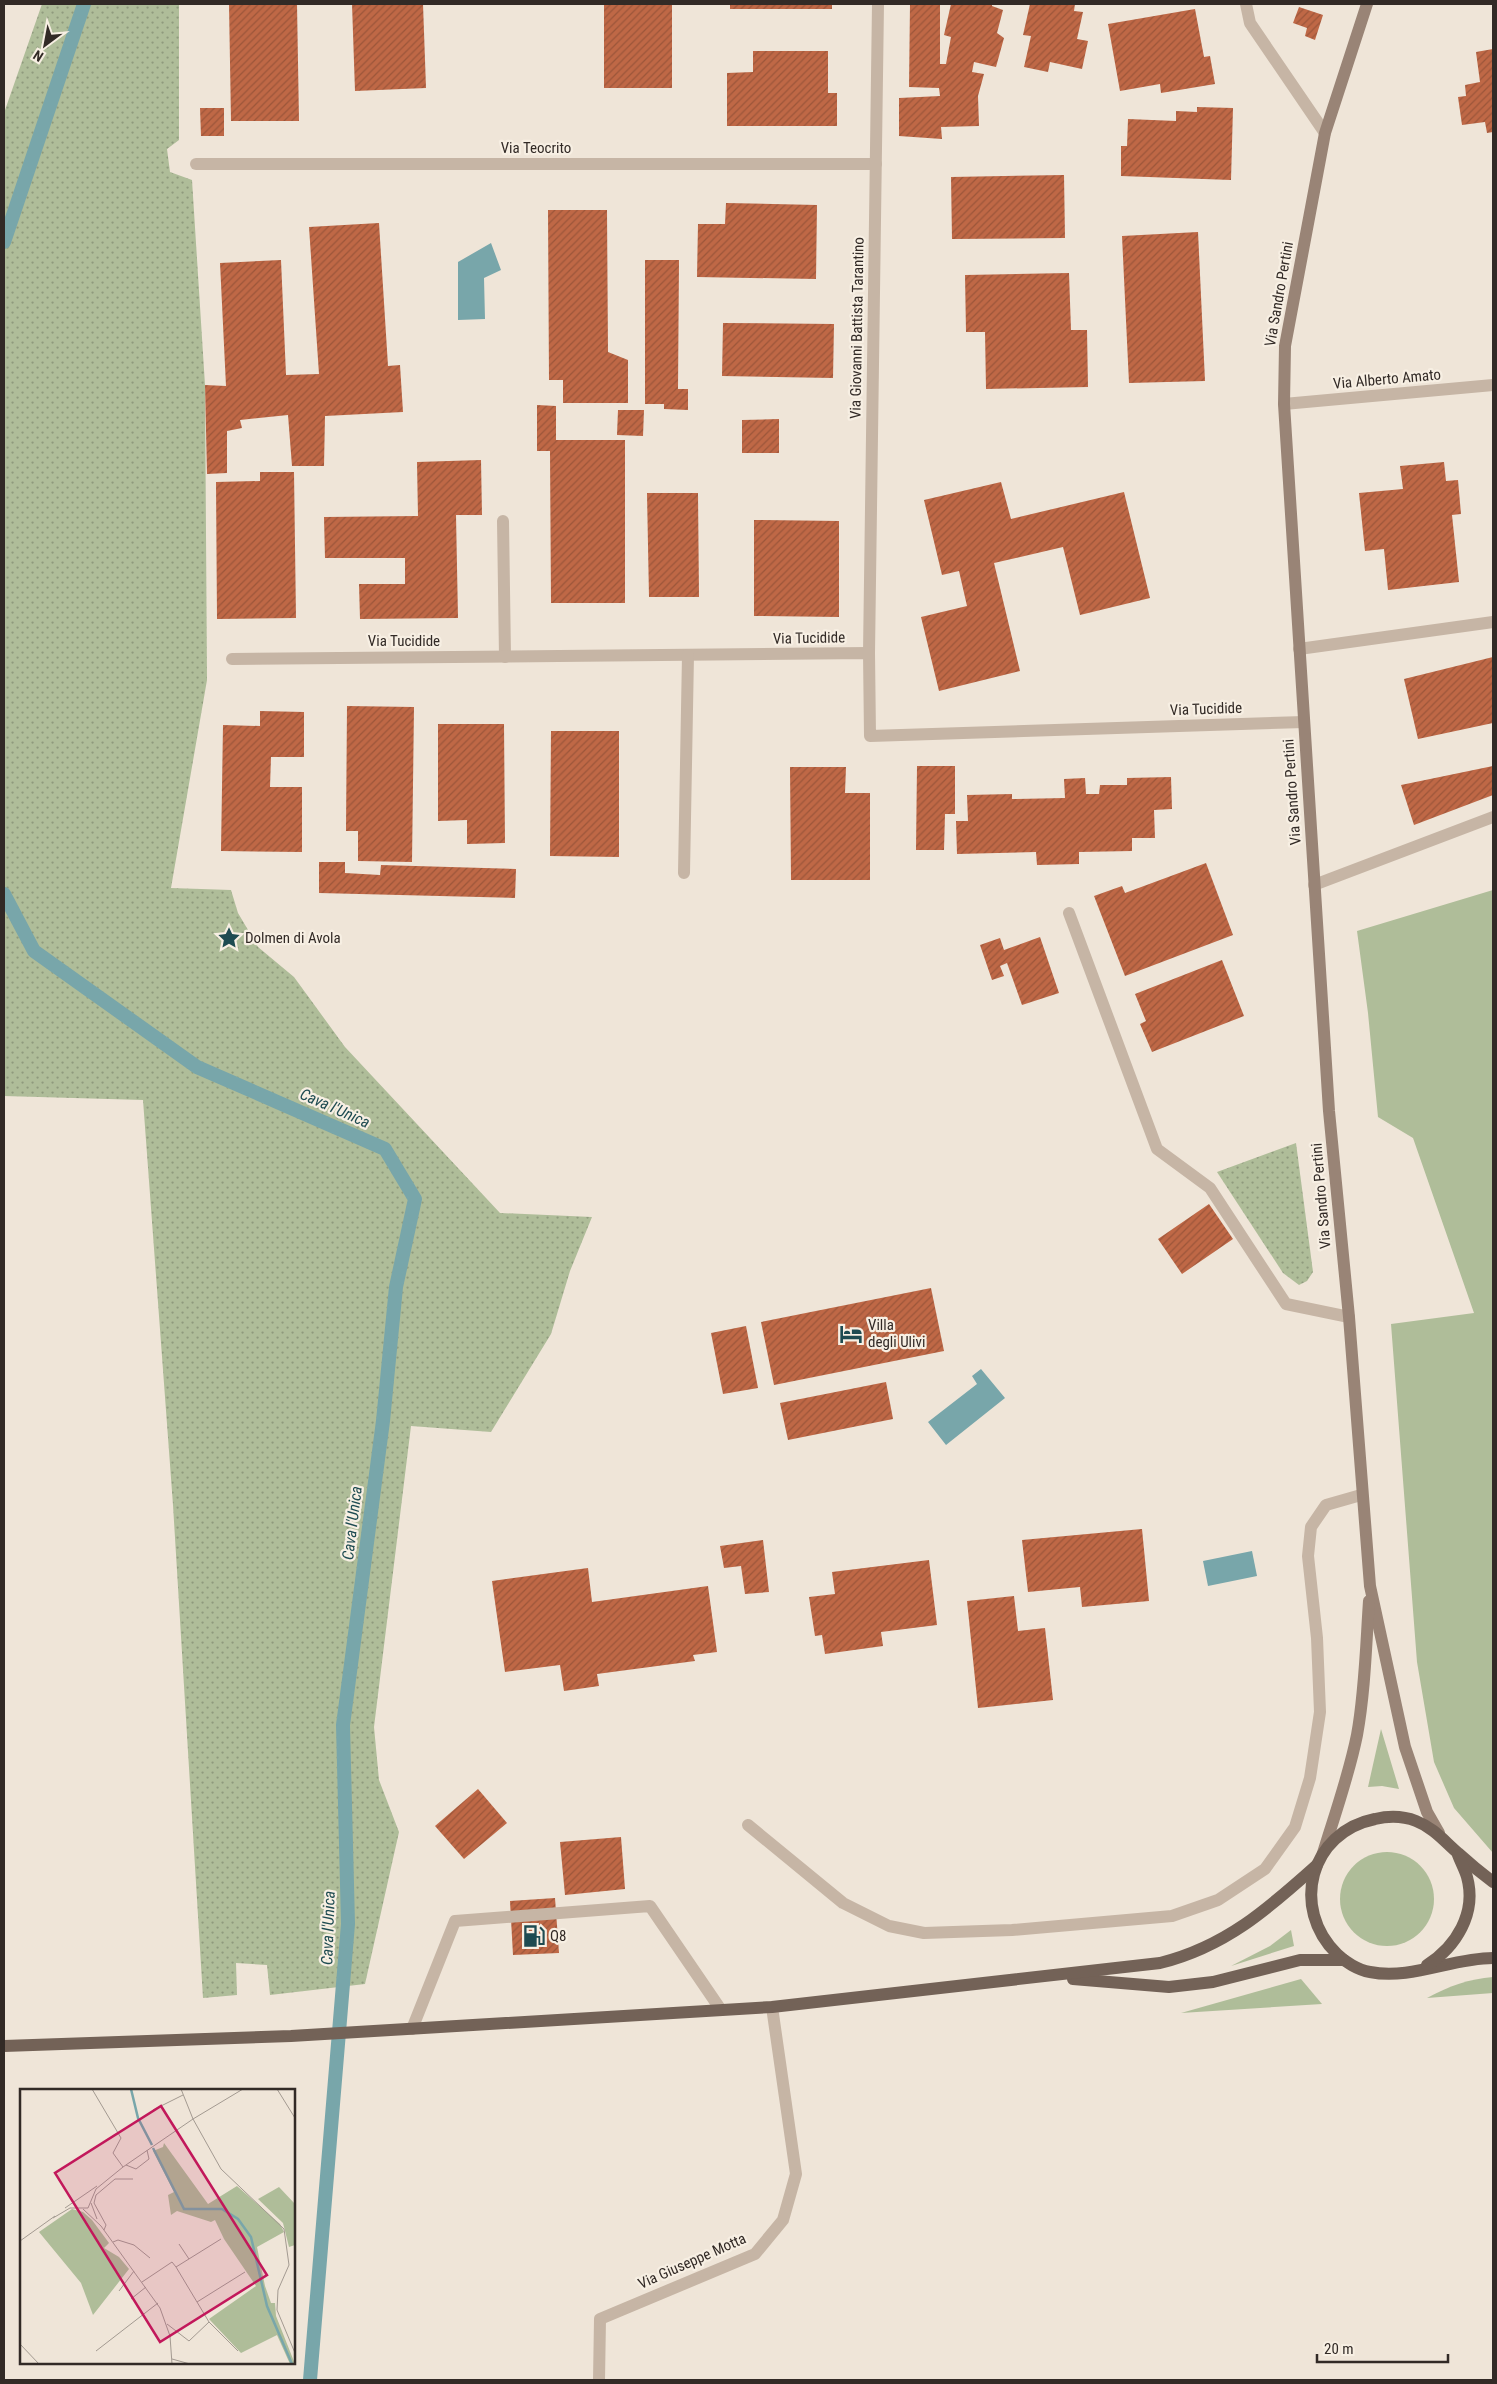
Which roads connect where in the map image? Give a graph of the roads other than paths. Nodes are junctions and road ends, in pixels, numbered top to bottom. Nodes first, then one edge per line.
1 (878, 4) edge
2 (1246, 4) edge
3 (1367, 4) edge
4 (1325, 133) junction
5 (196, 164) dead end
6 (876, 164) junction
7 (1493, 385) edge
8 (1284, 404) junction
9 (503, 520) dead end
10 (1493, 622) edge
11 (1299, 649) junction
12 (869, 653) junction
13 (688, 655) junction
14 (506, 657) junction
15 (232, 659) dead end
16 (1304, 722) junction
17 (1493, 817) edge
18 (684, 873) dead end
19 (1314, 886) junction
20 (1069, 913) dead end
21 (1349, 1317) junction
22 (1361, 1494) junction
23 (1370, 1586) junction
24 (748, 1825) dead end
25 (1438, 1833) junction
26 (1457, 1852) junction
27 (1320, 1860) junction
28 (1493, 1882) edge
29 (1493, 1958) edge
30 (1344, 1960) junction
31 (1419, 1970) junction
32 (1046, 1976) junction
33 (772, 2007) junction
34 (721, 2010) junction
35 (412, 2029) junction
36 (4, 2046) edge
37 (599, 2380) edge

1 - 6 street, Via Giovanni Battista Tarantino
2 - 4 street
3 - 4 street, Via Sandro Pertini
4 - 8 street, Via Sandro Pertini
5 - 6 street, Via Teocrito
6 - 12 street, Via Giovanni Battista Tarantino
7 - 8 street, Via Alberto Amato
8 - 11 street, Via Sandro Pertini
9 - 14 street
10 - 11 street
11 - 16 street, Via Sandro Pertini
12 - 13 street, Via Tucidide
12 - 16 street, Via Tucidide
13 - 14 street, Via Tucidide
13 - 18 street
14 - 15 street, Via Tucidide
16 - 19 street, Via Sandro Pertini
17 - 19 street
19 - 21 street, Via Sandro Pertini
20 - 21 street
21 - 22 street, Via Sandro Pertini
22 - 23 street, Via Sandro Pertini
22 - 24 street
23 - 25 street
23 - 27 street
25 - 26 main road
25 - 27 main road
26 - 28 main road
26 - 31 main road
27 - 30 main road
27 - 32 main road
29 - 31 main road
30 - 31 main road
30 - 32 main road
32 - 33 main road
33 - 34 main road
33 - 37 street, Via Giuseppe Motta
34 - 35 main road
34 - 35 street
35 - 36 main road

